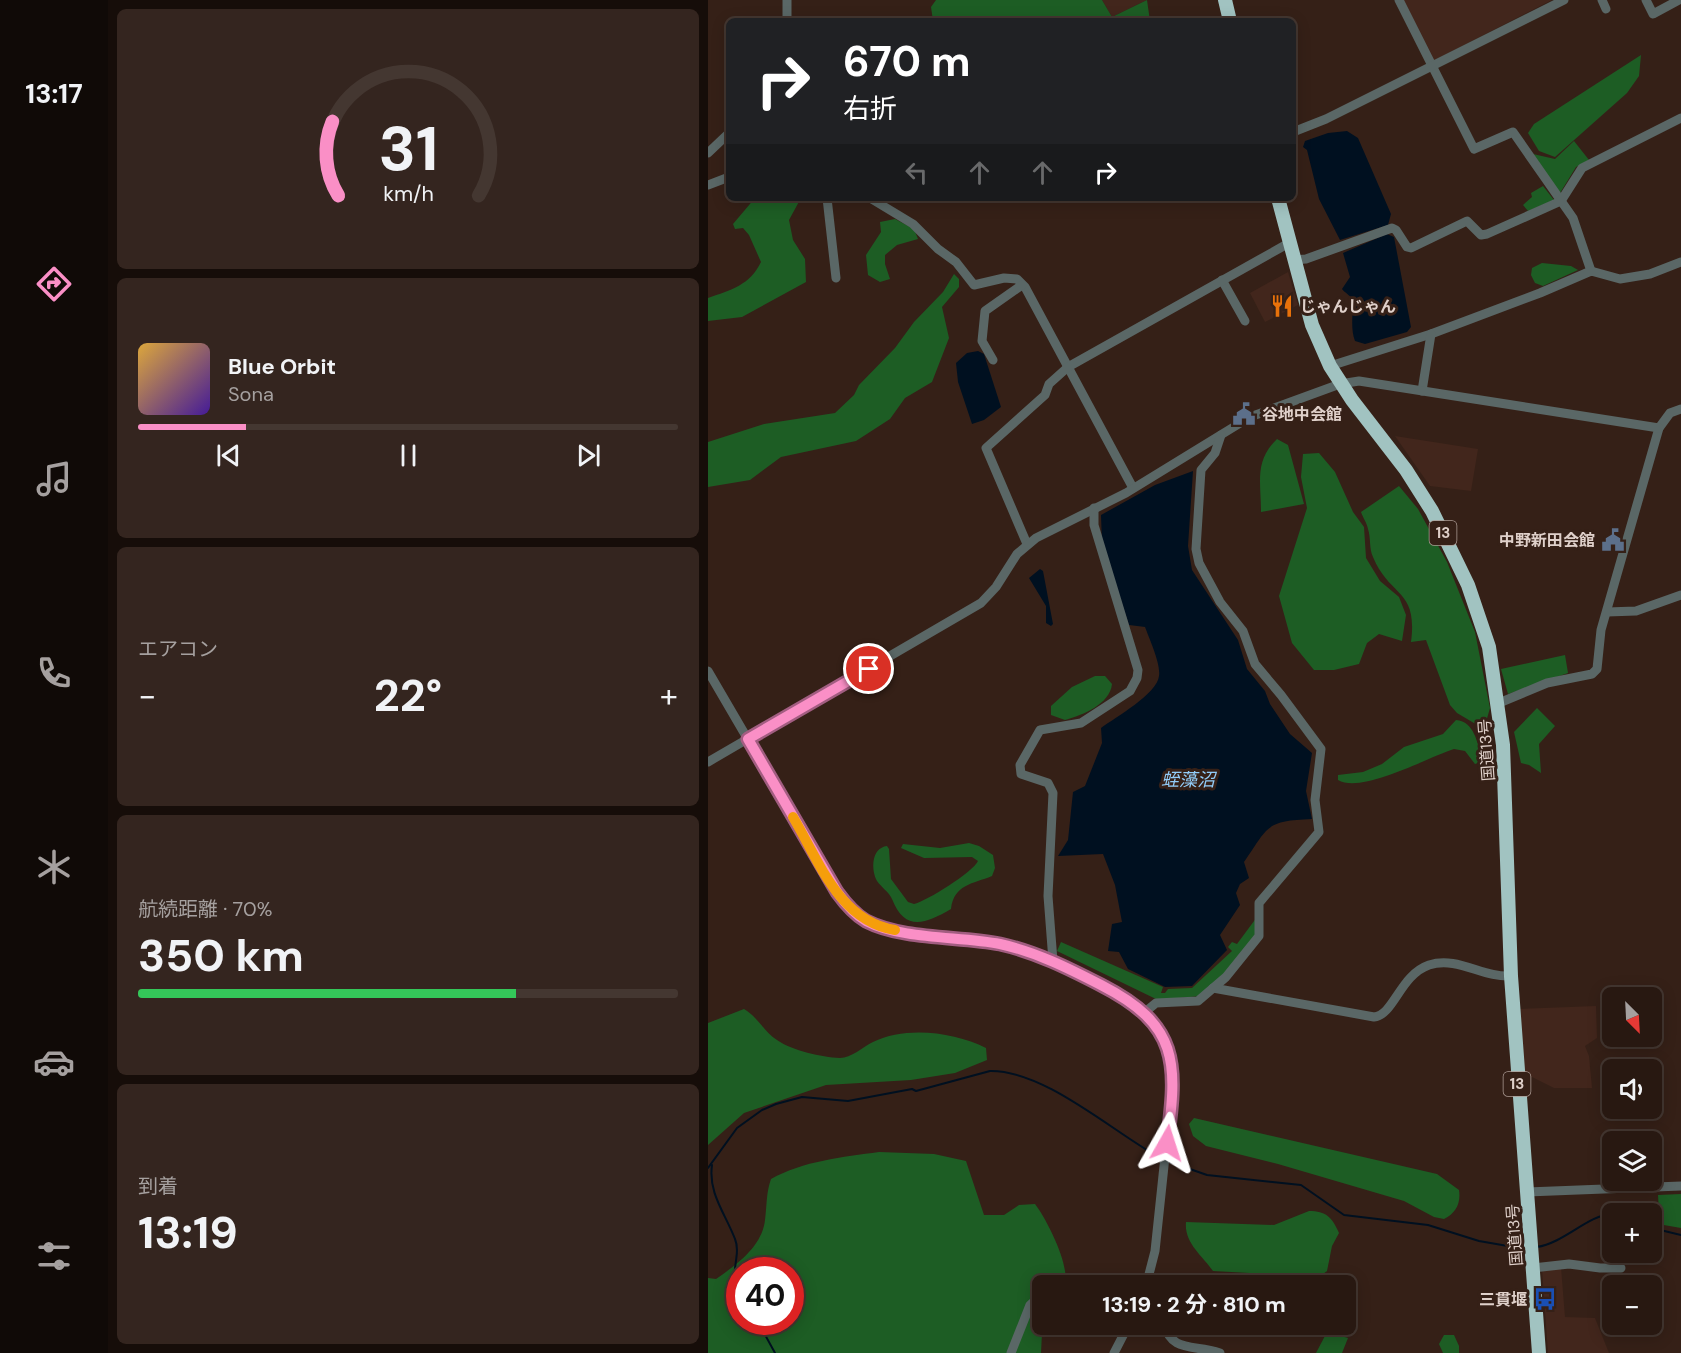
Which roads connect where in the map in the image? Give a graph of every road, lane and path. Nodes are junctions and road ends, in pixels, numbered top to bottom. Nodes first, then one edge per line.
1 (787, 0) edge
2 (1225, 0) edge
3 (1399, 0) edge
4 (1564, 0) edge
5 (1646, 0) edge
6 (1678, 0) edge
7 (788, 18) edge
8 (1229, 18) edge
9 (1432, 66) junction
10 (1681, 118) edge
11 (1296, 131) edge
12 (726, 136) edge
13 (708, 153) edge
14 (726, 178) edge
15 (709, 183) edge
16 (827, 201) edge
17 (875, 201) edge
18 (1279, 201) edge
19 (1562, 201) junction
20 (1289, 243) junction
21 (1294, 260) junction
22 (1681, 262) edge
23 (1591, 271) junction
24 (836, 278) dead end
25 (1222, 280) junction
26 (1022, 285) junction
27 (1245, 321) dead end
28 (1431, 334) junction
29 (993, 360) dead end
30 (1330, 366) junction
31 (1068, 367) junction
32 (1340, 384) junction
33 (1422, 391) junction
34 (1681, 409) edge
35 (1659, 428) junction
36 (1221, 435) junction
37 (1133, 488) junction
38 (1094, 508) junction
39 (1027, 544) junction
40 (1681, 595) edge
41 (1607, 612) junction
42 (708, 671) edge
43 (1499, 704) junction
44 (748, 739) junction
45 (708, 762) edge
46 (1053, 961) junction
47 (1511, 976) junction
48 (1213, 988) junction
49 (1145, 1012) junction
50 (1681, 1186) edge
51 (1527, 1192) junction
52 (1532, 1263) junction
53 (1621, 1268) dead end
54 (1149, 1275) edge
55 (1032, 1303) edge
56 (1121, 1335) edge
57 (1167, 1335) edge
58 (1011, 1353) edge
59 (1114, 1353) edge
60 (1220, 1353) edge
61 (1539, 1353) edge

1 - 7 street
2 - 8 highway
3 - 9 street
4 - 9 street
5 - 6 street
9 - 11 street
9 - 19 street
10 - 19 street
12 - 13 street
14 - 15 street
16 - 24 street
17 - 26 street
18 - 20 highway, 国道13号 / 13
19 - 21 street
19 - 23 street
20 - 21 highway, 国道13号 / 13
20 - 25 street
21 - 30 highway, 国道13号 / 13
22 - 23 street
23 - 28 street
25 - 27 street
25 - 31 street
26 - 29 street
26 - 31 street
28 - 30 street
28 - 33 street
30 - 32 highway, 国道13号 / 13
31 - 37 street
31 - 39 street
32 - 33 street
32 - 36 street
32 - 43 highway, 国道13号 / 13
33 - 35 street
34 - 35 street
35 - 41 street
36 - 37 street
36 - 48 street
37 - 38 street
38 - 39 street
38 - 46 street
39 - 44 street
40 - 41 street
41 - 43 street
42 - 44 street
43 - 47 highway, 国道13号 / 13
44 - 45 street
44 - 46 street
46 - 49 street
47 - 48 street
47 - 51 highway, 国道13号 / 13
48 - 49 street
49 - 54 street
50 - 51 street
51 - 52 highway, 国道13号 / 13
52 - 53 street
52 - 61 highway, 国道13号 / 13
55 - 58 street
56 - 59 street
57 - 60 street

